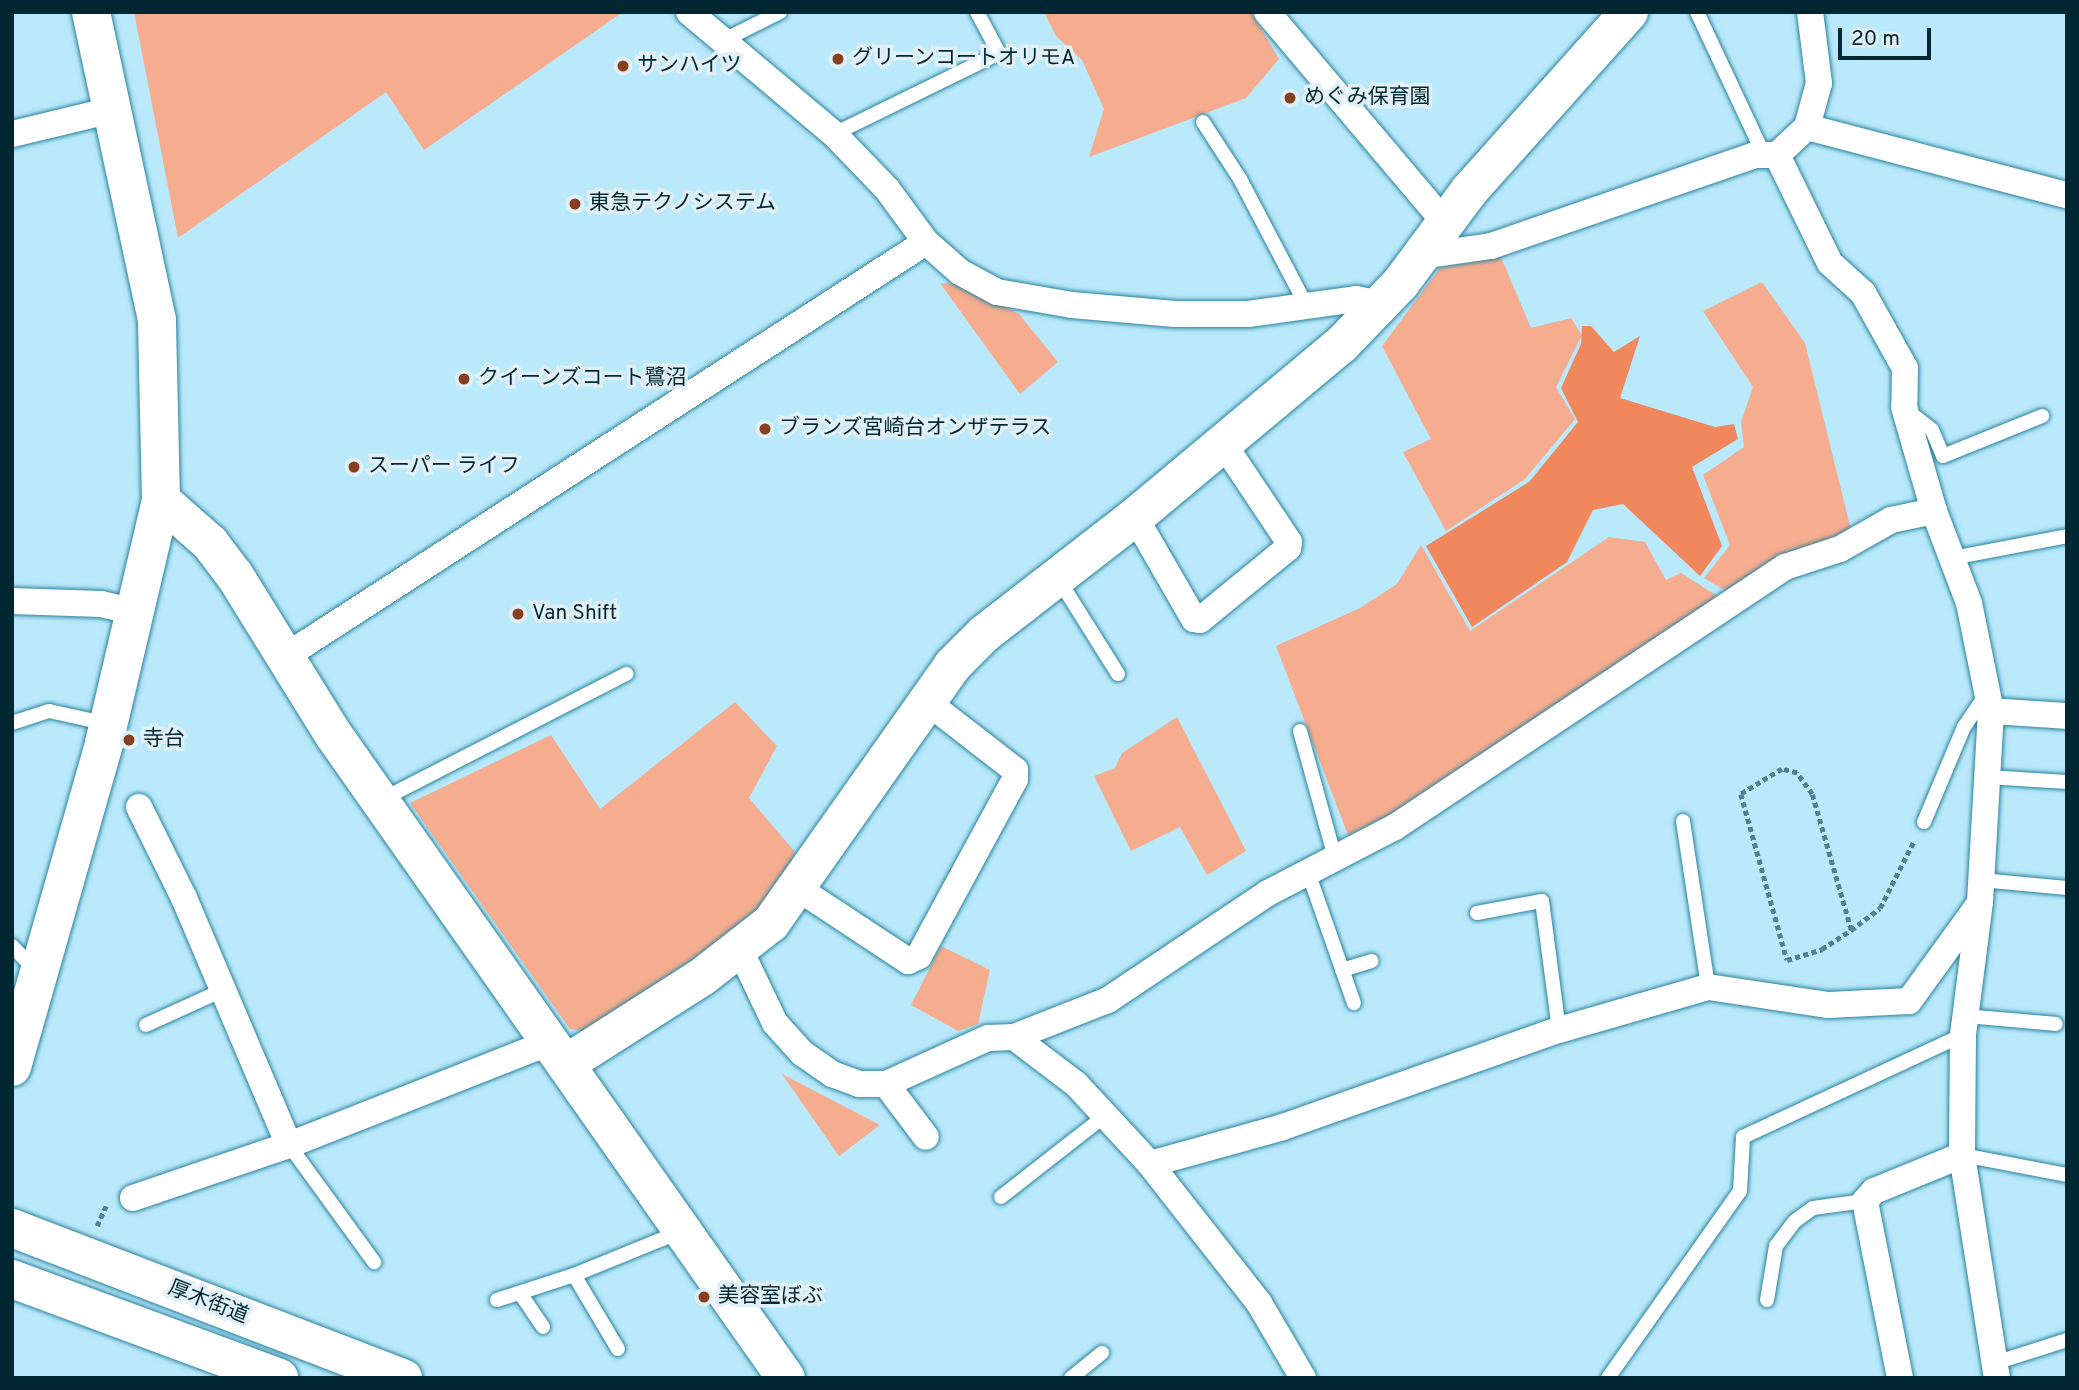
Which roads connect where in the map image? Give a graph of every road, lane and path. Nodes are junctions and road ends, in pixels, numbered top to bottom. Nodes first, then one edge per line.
1 (92, 12) edge
2 (688, 12) edge
3 (780, 12) edge
4 (977, 12) edge
5 (1267, 12) edge
6 (1696, 12) edge
7 (1810, 12) edge
8 (1616, 19) edge
9 (724, 40) junction
10 (116, 109) junction
11 (1203, 122) dead end
12 (1807, 127) junction
13 (12, 134) edge
14 (834, 134) junction
15 (1771, 155) junction
16 (2067, 195) edge
17 (1445, 223) junction
18 (926, 242) junction
19 (1421, 256) junction
20 (1306, 303) junction
21 (1381, 304) junction
22 (1903, 407) junction
23 (2042, 416) dead end
24 (1223, 443) junction
25 (161, 500) junction
26 (1934, 511) junction
27 (1135, 517) junction
28 (2067, 536) edge
29 (1952, 558) junction
30 (1056, 575) junction
31 (12, 601) edge
32 (136, 612) junction
33 (286, 656) junction
34 (626, 674) dead end
35 (1118, 674) dead end
36 (926, 701) junction
37 (1989, 703) junction
38 (2067, 716) edge
39 (12, 723) edge
40 (108, 724) junction
41 (1300, 731) dead end
42 (1987, 777) junction
43 (2067, 782) edge
44 (380, 800) junction
45 (139, 807) dead end
46 (1683, 821) dead end
47 (1924, 822) joint
48 (1335, 858) junction
49 (1308, 872) junction
50 (2067, 888) edge
51 (799, 890) junction
52 (1981, 891) junction
53 (1477, 914) dead end
54 (1851, 930) junction
55 (12, 946) edge
56 (740, 950) junction
57 (1372, 961) dead end
58 (1342, 970) junction
59 (39, 974) junction
60 (1708, 987) junction
61 (223, 990) junction
62 (1354, 1003) dead end
63 (2056, 1024) dead end
64 (146, 1025) dead end
65 (1964, 1026) junction
66 (1559, 1030) junction
67 (1014, 1037) junction
68 (559, 1052) junction
69 (12, 1067) edge
70 (886, 1084) junction
71 (1105, 1115) junction
72 (926, 1138) dead end
73 (289, 1145) junction
74 (1962, 1155) junction
75 (1150, 1164) junction
76 (2067, 1175) edge
77 (1002, 1197) dead end
78 (132, 1198) dead end
79 (1865, 1201) junction
80 (12, 1228) edge
81 (681, 1231) junction
82 (374, 1262) dead end
83 (574, 1275) junction
84 (12, 1279) edge
85 (520, 1293) junction
86 (497, 1300) dead end
87 (1767, 1300) dead end
88 (543, 1327) dead end
89 (2067, 1339) edge
90 (618, 1349) dead end
91 (1102, 1353) dead end
92 (1996, 1371) edge
93 (279, 1378) edge
94 (403, 1378) edge
95 (786, 1378) edge
96 (1072, 1378) edge
97 (1303, 1378) edge
98 (1608, 1378) edge
99 (1900, 1378) edge

1 - 10 main road
2 - 9 street
3 - 9 lane
4 - 14 lane
5 - 17 street
6 - 15 lane
7 - 12 street
8 - 17 main road
9 - 14 street
10 - 13 street
10 - 25 main road
11 - 20 lane
12 - 15 street
12 - 16 street
14 - 18 street
15 - 19 street
15 - 22 street
17 - 19 main road
18 - 20 street
18 - 33 street
19 - 21 main road
20 - 21 street
21 - 24 main road
22 - 23 lane
22 - 26 street
24 - 27 main road
24 - 27 street
25 - 32 main road
25 - 33 main road
26 - 29 street
26 - 48 street
27 - 30 main road
28 - 29 lane
29 - 37 street
30 - 35 lane
30 - 36 main road
31 - 32 street
32 - 40 main road
33 - 44 main road
34 - 44 lane
36 - 51 main road
36 - 51 street
37 - 38 street
37 - 42 street
37 - 47 lane
39 - 40 lane
40 - 59 main road
41 - 48 lane
42 - 43 lane
42 - 52 street
44 - 68 main road
45 - 61 street
46 - 60 lane
47 - 54 path
48 - 49 street
49 - 58 lane
49 - 67 street
50 - 52 lane
51 - 56 main road
52 - 60 street
52 - 65 street
53 - 66 lane
54 - 54 path
55 - 59 lane
56 - 68 main road
56 - 70 street
57 - 58 lane
58 - 62 lane
59 - 69 main road
60 - 66 street
61 - 64 lane
61 - 73 street
63 - 65 lane
65 - 74 street
65 - 98 lane
66 - 75 street
67 - 70 street
67 - 71 street
68 - 73 street
68 - 81 main road
70 - 72 street
71 - 75 street
71 - 77 lane
73 - 78 street
73 - 82 lane
74 - 76 lane
74 - 79 street
74 - 92 street
75 - 97 street
79 - 87 lane
79 - 99 street
80 - 94 main road, 厚木街道
81 - 83 lane
81 - 95 main road
83 - 85 lane
83 - 90 lane
84 - 93 main road
85 - 86 lane
85 - 88 lane
89 - 92 lane
91 - 96 lane

